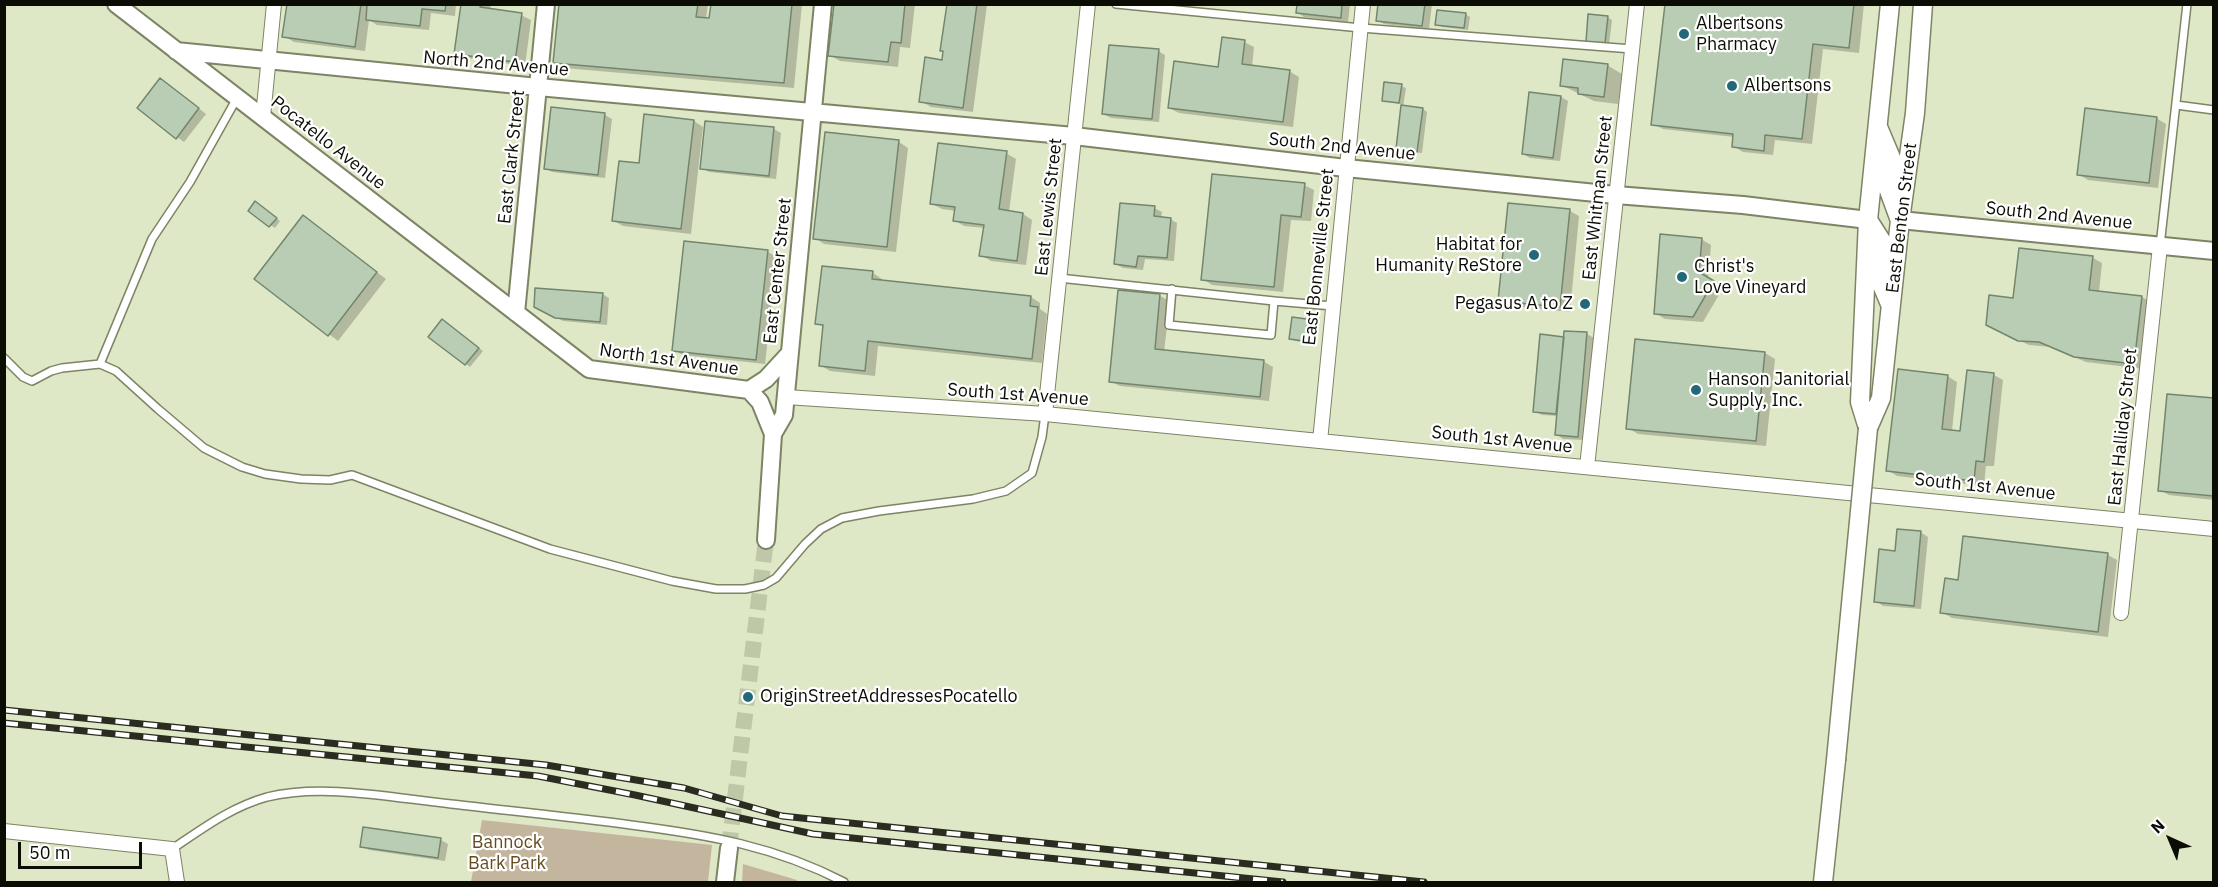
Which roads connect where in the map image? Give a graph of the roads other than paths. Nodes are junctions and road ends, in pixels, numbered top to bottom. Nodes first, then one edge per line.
1 (116, 4) edge
2 (274, 4) edge
3 (546, 4) edge
4 (823, 4) edge
5 (1088, 4) edge
6 (1116, 4) edge
7 (1363, 4) edge
8 (1637, 4) edge
9 (1890, 4) edge
10 (1923, 4) edge
11 (2187, 4) edge
12 (1361, 28) junction
13 (1632, 49) junction
14 (176, 51) junction
15 (268, 62) junction
16 (538, 87) junction
17 (238, 98) junction
18 (2176, 105) junction
19 (2214, 110) edge
20 (813, 113) junction
21 (263, 117) junction
22 (1877, 125) junction
23 (1074, 136) junction
24 (1346, 168) junction
25 (1616, 195) junction
26 (1868, 220) junction
27 (1900, 220) junction
28 (2160, 246) junction
29 (2214, 251) edge
30 (1059, 278) junction
31 (1172, 289) junction
32 (1274, 301) junction
33 (1333, 306) junction
34 (1891, 306) junction
35 (516, 313) junction
36 (789, 354) junction
37 (4, 358) edge
38 (100, 364) junction
39 (749, 390) junction
40 (786, 397) junction
41 (1045, 414) junction
42 (1868, 428) junction
43 (773, 434) junction
44 (1320, 441) junction
45 (1587, 467) junction
46 (2131, 520) junction
47 (2214, 529) edge
48 (766, 540) tunnel mouth
49 (2121, 613) dead end
50 (4, 831) edge
51 (729, 848) tunnel mouth
52 (172, 849) junction
53 (177, 882) edge
54 (725, 882) edge
55 (844, 882) edge
56 (1823, 882) edge

1 - 14 street, Pocatello Avenue
2 - 15 street
3 - 16 street, East Clark Street
4 - 20 street, East Center Street
5 - 23 street, East Lewis Street
6 - 12 lane
7 - 12 street, East Bonneville Street
8 - 13 street, East Whitman Street
9 - 22 main road, East Benton Street
10 - 27 main road, East Benton Street
11 - 18 lane
12 - 13 lane
12 - 24 street, East Bonneville Street
13 - 25 street, East Whitman Street
14 - 15 street, North 2nd Avenue
14 - 17 street, Pocatello Avenue
15 - 16 street, North 2nd Avenue
15 - 21 street
16 - 20 street, North 2nd Avenue
16 - 35 street, East Clark Street
17 - 21 street, Pocatello Avenue
17 - 38 lane
18 - 19 lane
18 - 28 lane
20 - 23 street, South 2nd Avenue
20 - 36 street, East Center Street
21 - 35 street, Pocatello Avenue
22 - 26 main road, East Benton Street
22 - 27 main road
23 - 24 street, South 2nd Avenue
23 - 30 street, East Lewis Street
24 - 25 street, South 2nd Avenue
24 - 33 street, East Bonneville Street
25 - 26 street, South 2nd Avenue
25 - 45 street, East Whitman Street
26 - 34 main road
26 - 42 main road, East Benton Street
27 - 28 street, South 2nd Avenue
27 - 34 main road, East Benton Street
28 - 29 street, South 2nd Avenue
28 - 46 street, East Halliday Street
30 - 31 lane
30 - 41 street, East Lewis Street
31 - 32 lane
31 - 32 lane
32 - 33 lane
33 - 44 street, East Bonneville Street
34 - 42 main road, East Benton Street
35 - 39 street, North 1st Avenue
36 - 39 street
36 - 40 street, East Center Street
37 - 38 lane
38 - 41 lane
39 - 43 street, North 1st Avenue
40 - 41 street, South 1st Avenue
40 - 43 street, East Center Street
41 - 44 street, South 1st Avenue
42 - 56 main road, East Benton Street, bridge
43 - 48 street, East Center Street
44 - 45 street, South 1st Avenue
45 - 46 street, South 1st Avenue
46 - 47 street, South 1st Avenue
46 - 49 street, East Halliday Street
50 - 52 street
51 - 54 street
52 - 53 street
52 - 55 lane

